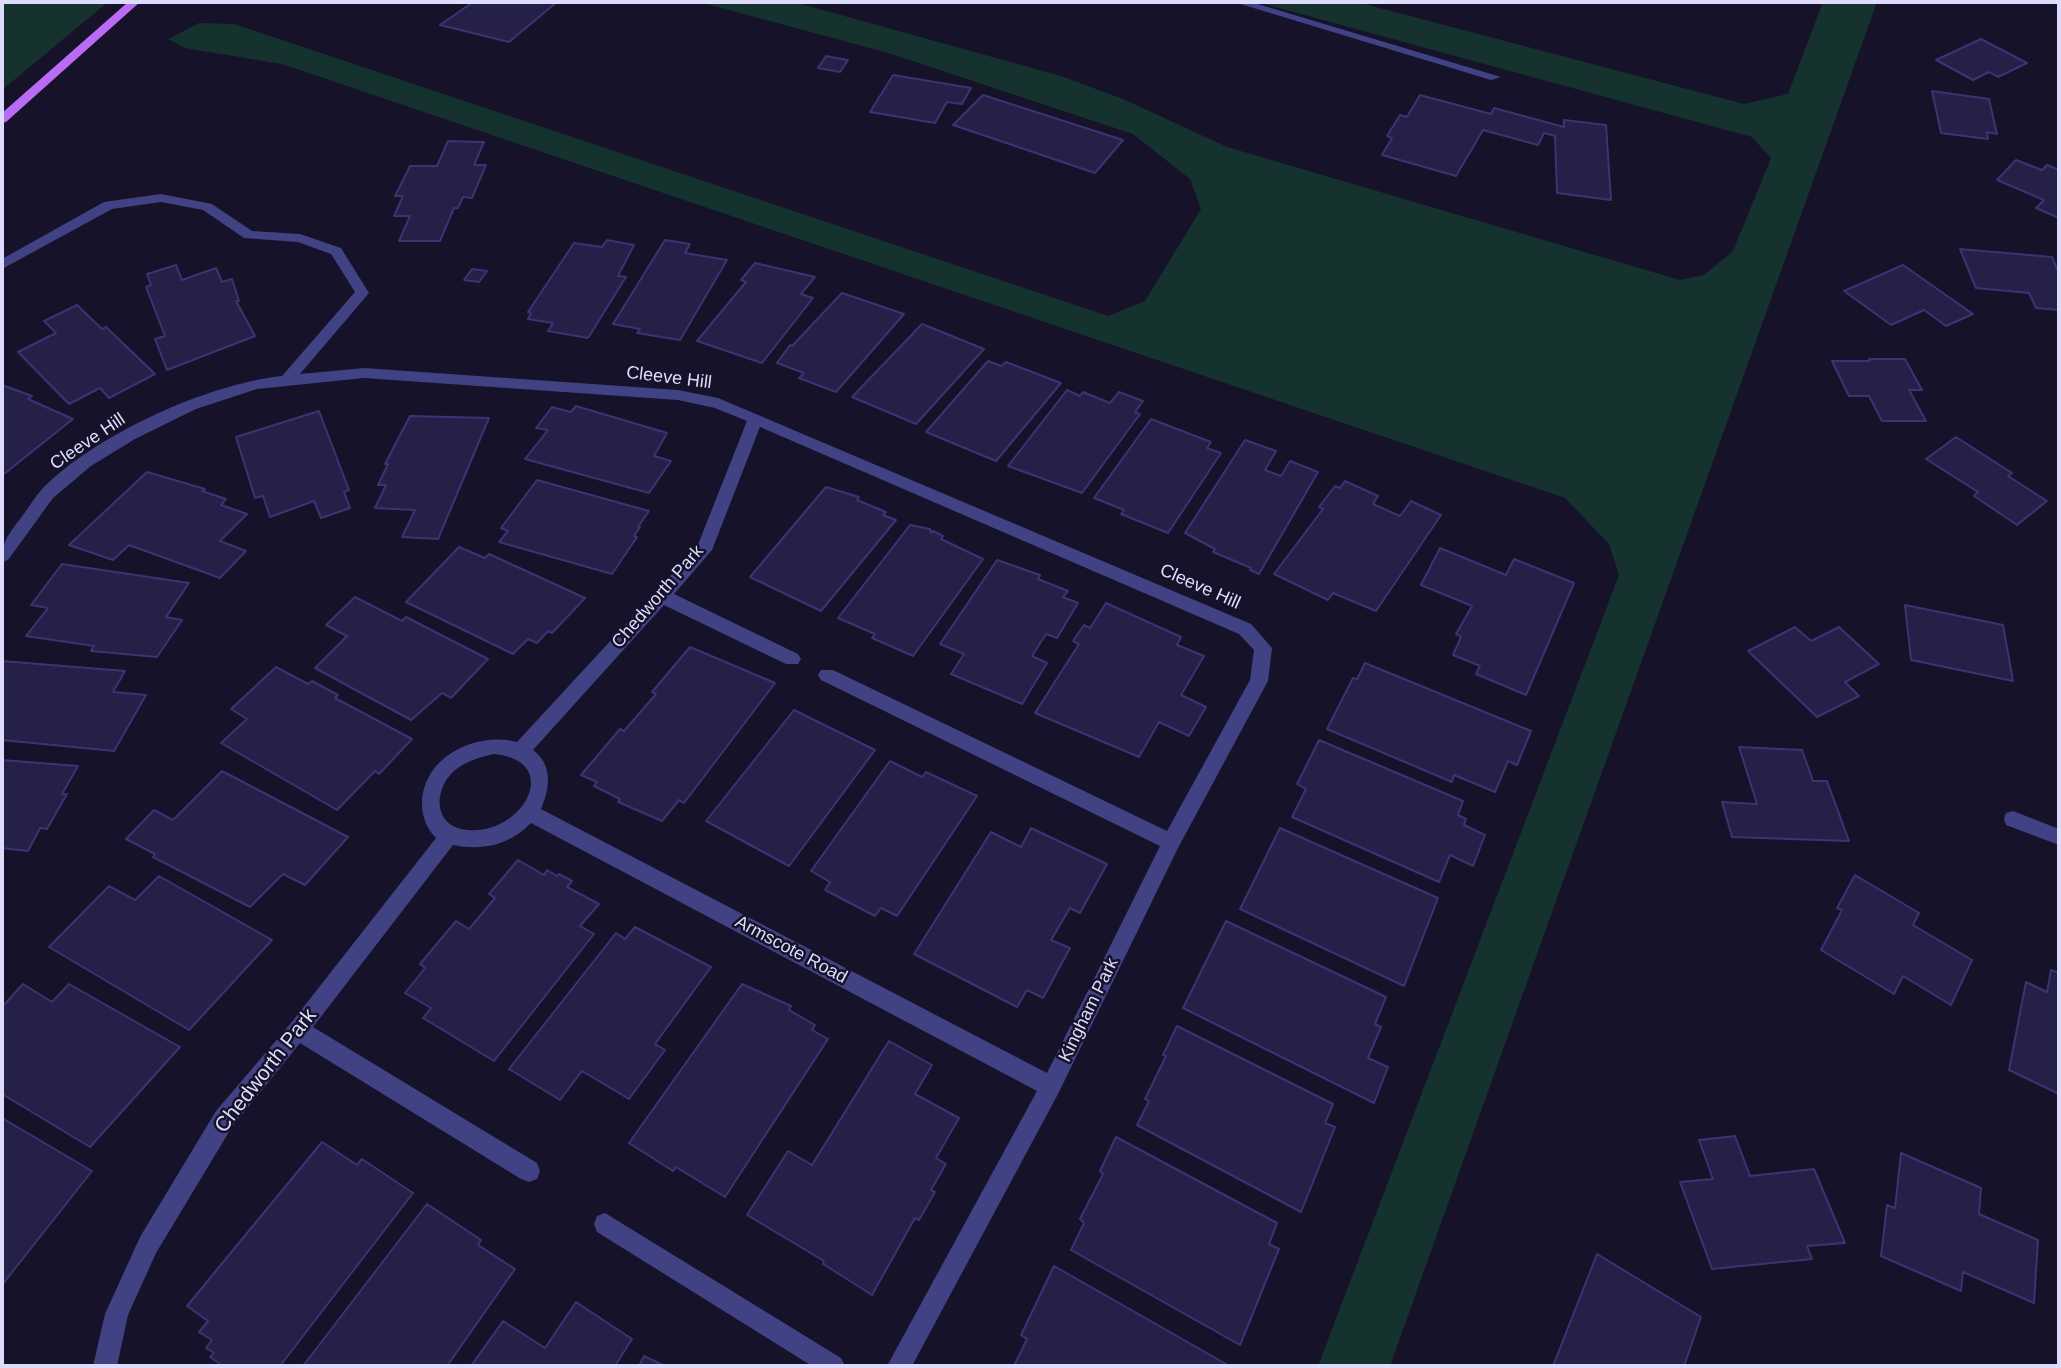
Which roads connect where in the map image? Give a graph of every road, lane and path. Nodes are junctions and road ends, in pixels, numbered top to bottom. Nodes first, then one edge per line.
1 (134, 2) edge
2 (1240, 2) edge
3 (1495, 77) dead end
4 (2, 119) edge
5 (2, 265) edge
6 (286, 381) junction
7 (755, 419) junction
8 (2, 556) edge
9 (662, 596) junction
10 (1262, 648) joint
11 (792, 659) dead end
12 (827, 676) dead end
13 (520, 751) junction
14 (530, 813) junction
15 (2013, 819) dead end
16 (449, 836) junction
17 (2059, 837) edge
18 (1171, 842) junction
19 (298, 1030) junction
20 (1051, 1087) junction
21 (528, 1171) dead end
22 (605, 1224) dead end
23 (105, 1366) edge
24 (833, 1366) edge
25 (899, 1366) edge

1 - 4 main road
2 - 3 street
5 - 6 street
6 - 7 street, Cleeve Hill
6 - 8 street, Cleeve Hill
7 - 9 street, Chedworth Park
7 - 10 street, Cleeve Hill
9 - 11 street
9 - 13 street, Chedworth Park
10 - 18 street, Kingham Park
12 - 18 street
13 - 14 street
13 - 16 street
14 - 16 street
14 - 20 street, Armscote Road
15 - 17 street
16 - 19 street, Chedworth Park
18 - 20 street, Kingham Park
19 - 21 street
19 - 23 street, Chedworth Park
20 - 25 street, Kingham Park
22 - 24 street

